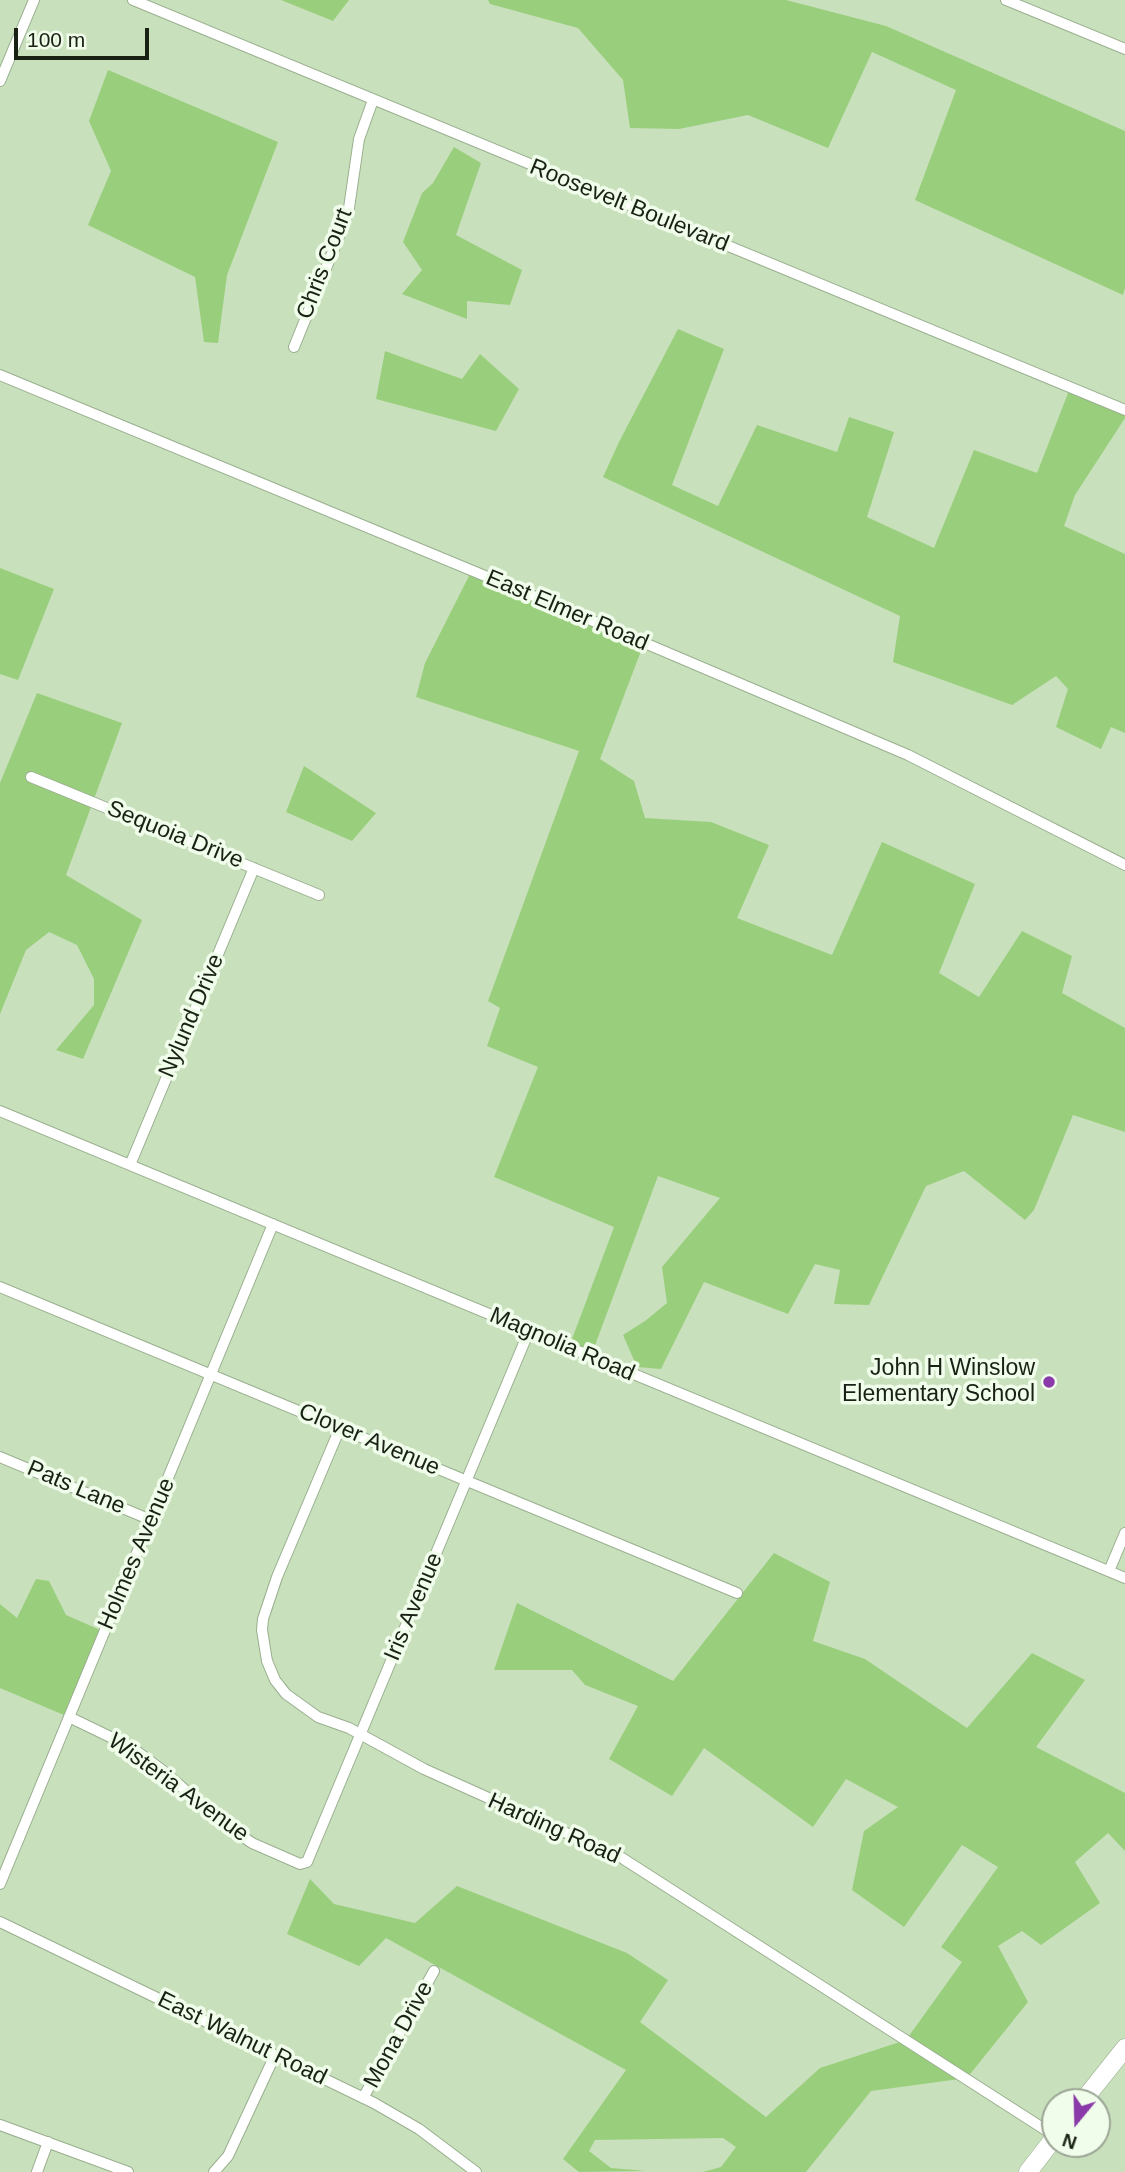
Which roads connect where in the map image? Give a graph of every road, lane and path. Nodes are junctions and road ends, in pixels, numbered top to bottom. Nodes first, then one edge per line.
1 (34, 0) edge
2 (133, 0) edge
3 (1006, 0) edge
4 (1025, 4) edge
5 (1125, 49) edge
6 (0, 81) edge
7 (373, 100) junction
8 (294, 347) dead end
9 (0, 375) edge
10 (1125, 410) edge
11 (30, 776) dead end
12 (1125, 865) edge
13 (254, 867) junction
14 (320, 895) dead end
15 (0, 1111) edge
16 (130, 1165) junction
17 (273, 1224) junction
18 (0, 1287) edge
19 (529, 1331) junction
20 (211, 1375) junction
21 (340, 1428) junction
22 (1, 1461) edge
23 (467, 1481) junction
24 (151, 1520) junction
25 (1125, 1534) edge
26 (1109, 1571) junction
27 (1125, 1578) edge
28 (737, 1593) dead end
29 (69, 1717) junction
30 (361, 1734) junction
31 (286, 1859) joint
32 (0, 1884) edge
33 (0, 1922) edge
34 (434, 1971) dead end
35 (1125, 2048) edge
36 (275, 2055) junction
37 (1094, 2088) edge
38 (363, 2098) junction
39 (0, 2125) edge
40 (1041, 2127) edge
41 (48, 2142) junction
42 (1041, 2155) edge
43 (470, 2170) edge
44 (37, 2172) edge
45 (128, 2172) edge
46 (214, 2172) edge
47 (1028, 2172) edge

1 - 6 street
2 - 7 street, Roosevelt Boulevard
3 - 4 street
4 - 5 street
7 - 8 street, Chris Court
7 - 10 street, Roosevelt Boulevard
9 - 12 street, East Elmer Road
11 - 13 street, Sequoia Drive
13 - 14 street, Sequoia Drive
13 - 16 street, Nylund Drive
15 - 16 street, Magnolia Road
16 - 17 street, Magnolia Road
17 - 19 street, Magnolia Road
17 - 20 street, Holmes Avenue
18 - 20 street, Clover Avenue
19 - 23 street, Iris Avenue
19 - 26 street, Magnolia Road
20 - 21 street, Clover Avenue
20 - 24 street, Holmes Avenue
21 - 23 street, Clover Avenue
21 - 30 street, Harding Road
22 - 24 street, Pats Lane
23 - 28 street, Clover Avenue
23 - 30 street, Iris Avenue
24 - 29 street, Holmes Avenue
25 - 26 street
26 - 27 street, Magnolia Road
29 - 31 street, Wisteria Avenue
29 - 32 street, Holmes Avenue
30 - 31 street, Iris Avenue
30 - 40 street, Harding Road
33 - 36 street, East Walnut Road
34 - 38 street, Mona Drive
35 - 37 main road
36 - 38 street, East Walnut Road
36 - 46 street
38 - 43 street, East Walnut Road
39 - 41 street
41 - 44 street
41 - 45 street
42 - 47 main road

